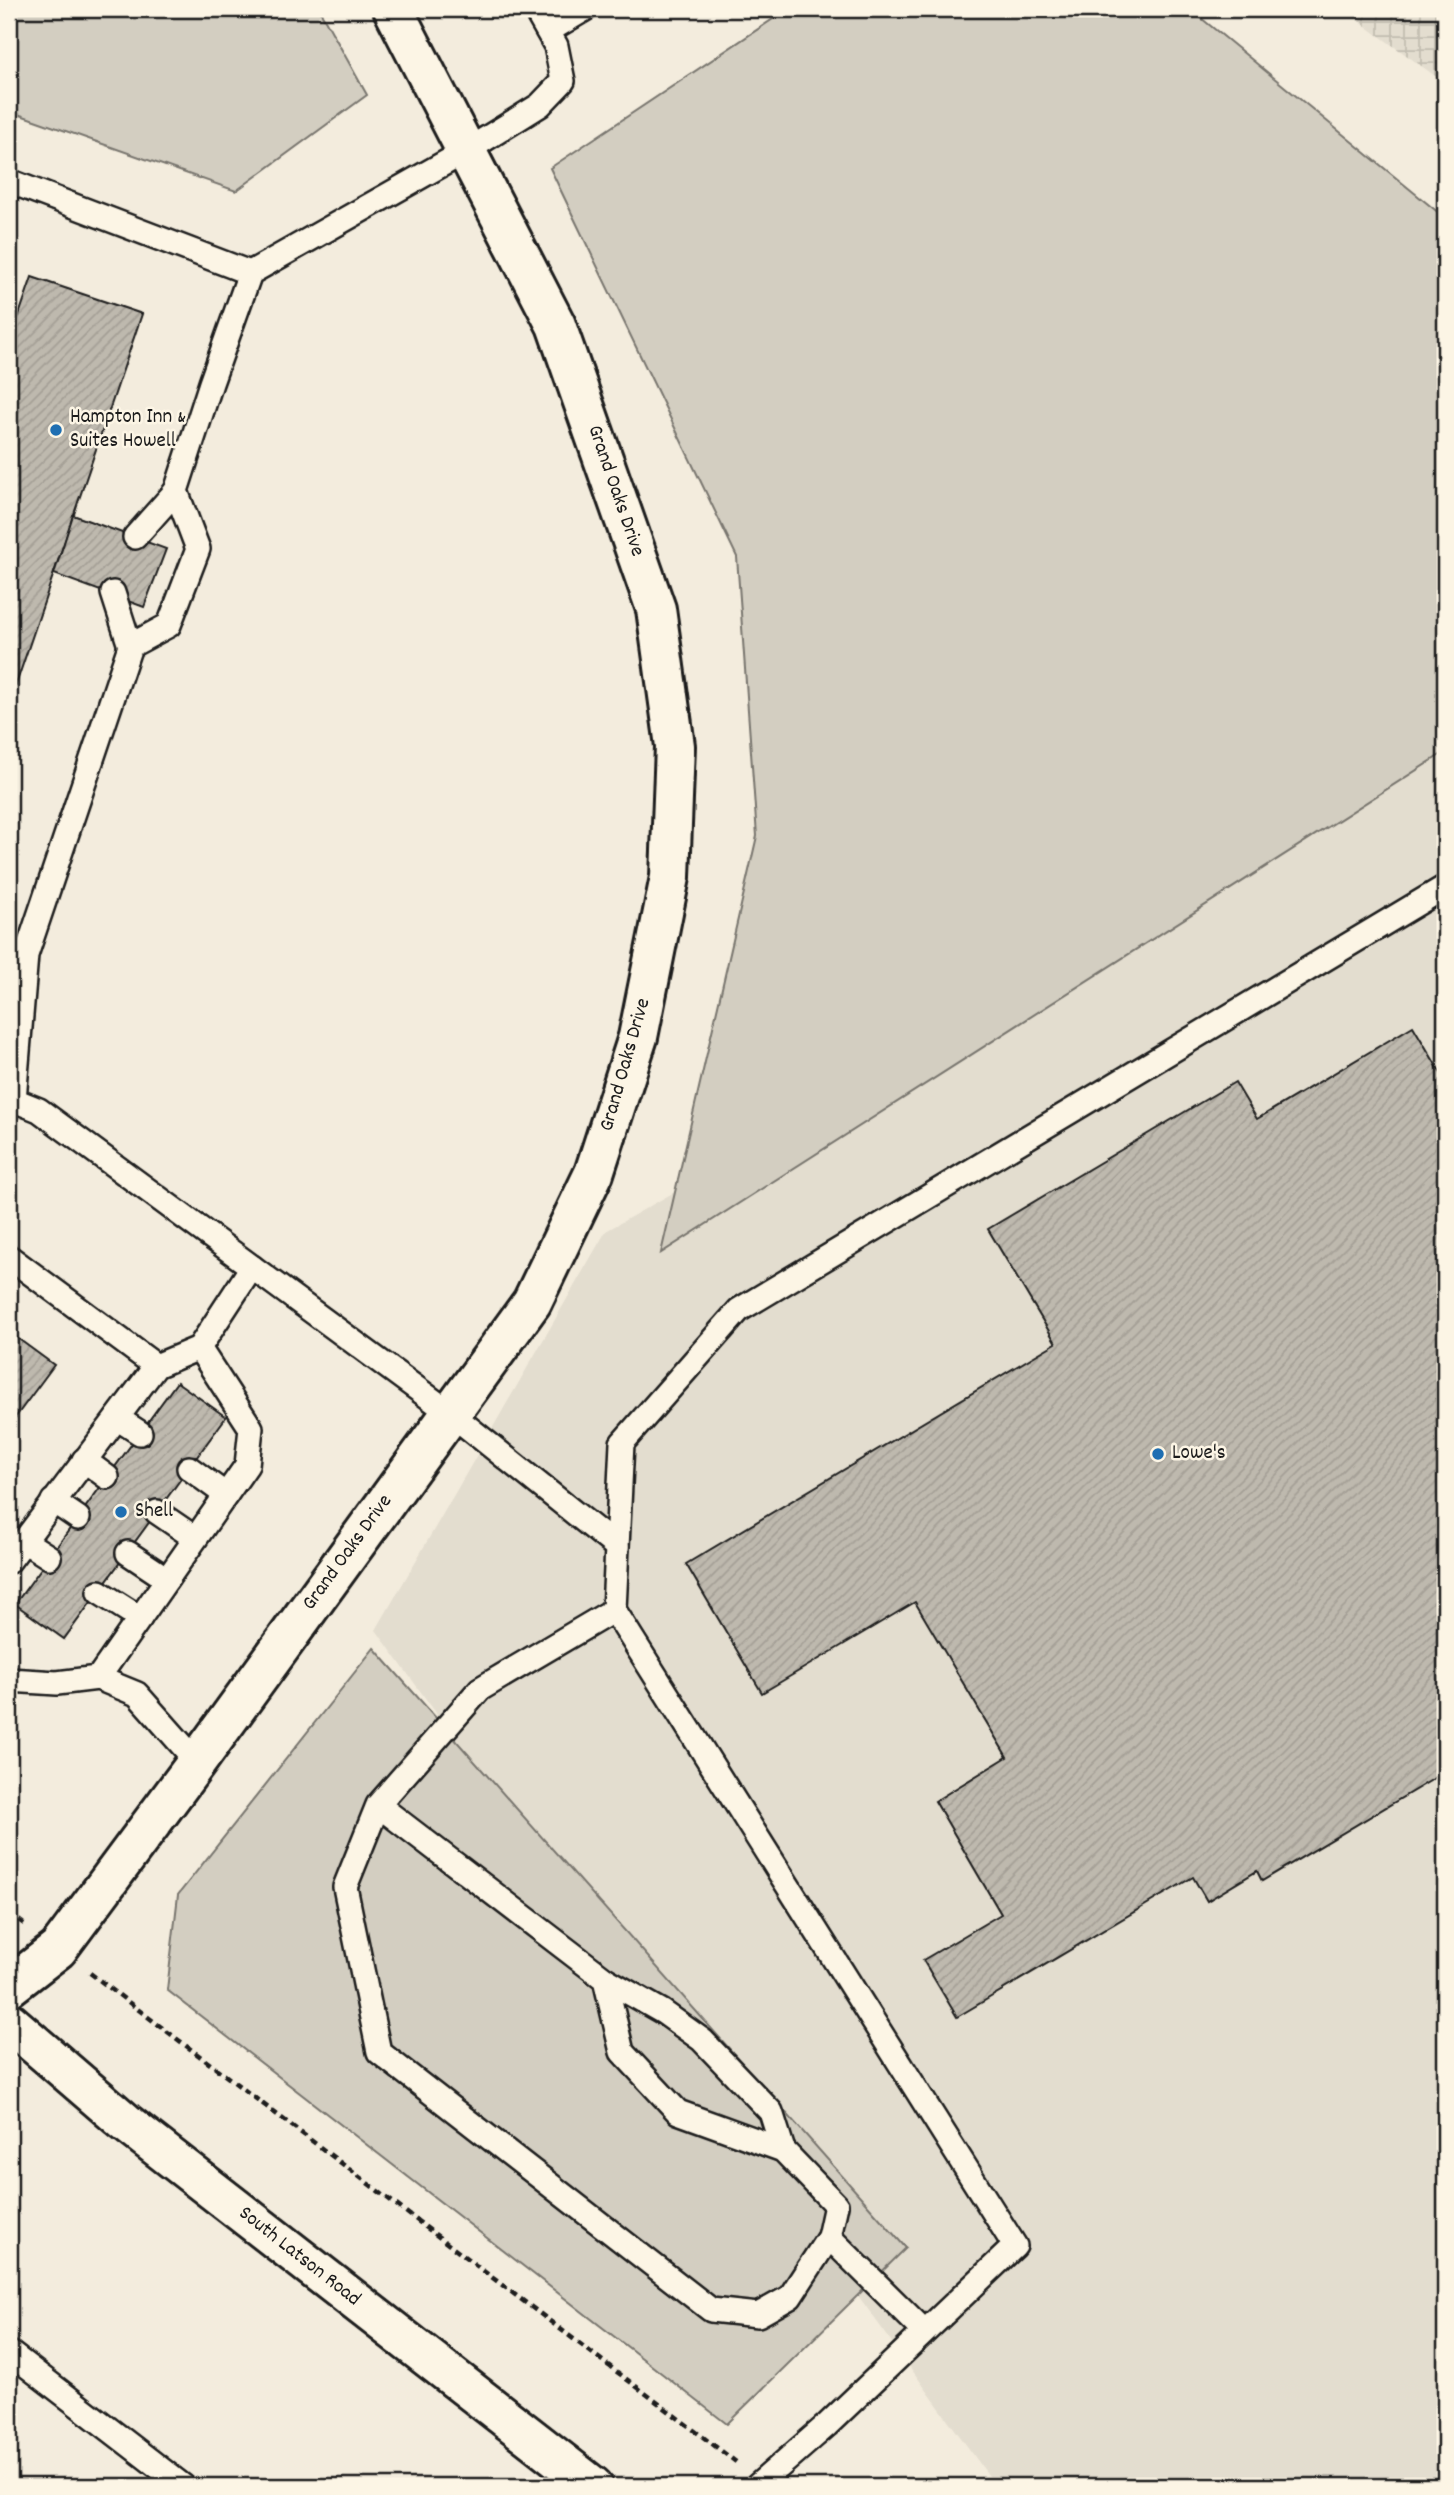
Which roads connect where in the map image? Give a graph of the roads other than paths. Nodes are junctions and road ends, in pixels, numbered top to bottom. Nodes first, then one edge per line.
1 (393, 9) edge
2 (536, 9) edge
3 (585, 9) edge
4 (548, 31) junction
5 (466, 151) junction
6 (9, 181) edge
7 (250, 273) junction
8 (176, 491) junction
9 (135, 537) dead end
10 (113, 593) dead end
11 (130, 646) junction
12 (1445, 887) edge
13 (17, 952) edge
14 (11, 1102) edge
15 (9, 1257) edge
16 (252, 1267) junction
17 (199, 1348) junction
18 (156, 1366) junction
19 (450, 1413) junction
20 (117, 1418) junction
21 (140, 1433) dead end
22 (84, 1460) junction
23 (189, 1468) dead end
24 (107, 1478) dead end
25 (226, 1495) junction
26 (53, 1502) junction
27 (157, 1512) dead end
28 (78, 1518) dead end
29 (195, 1538) junction
30 (24, 1541) junction
31 (617, 1547) junction
32 (128, 1553) dead end
33 (50, 1557) dead end
34 (9, 1561) edge
35 (167, 1579) junction
36 (99, 1591) dead end
37 (614, 1611) junction
38 (140, 1618) junction
39 (98, 1678) junction
40 (9, 1680) edge
41 (197, 1762) junction
42 (378, 1805) junction
43 (605, 1979) junction
44 (9, 1987) edge
45 (9, 2022) edge
46 (783, 2150) junction
47 (830, 2237) junction
48 (924, 2332) junction
49 (9, 2352) edge
50 (760, 2484) edge
51 (183, 2486) edge
52 (593, 2486) edge

1 - 5 street, Grand Oaks Drive
2 - 4 lane
3 - 4 lane
4 - 5 lane
5 - 7 lane
5 - 19 street, Grand Oaks Drive
6 - 7 lane
7 - 8 lane
8 - 9 lane
8 - 11 lane
10 - 11 lane
11 - 13 lane
12 - 31 lane
13 - 14 lane
14 - 16 lane
15 - 18 lane
16 - 17 lane
16 - 19 lane
17 - 18 lane
17 - 25 lane
18 - 20 lane
19 - 31 lane
19 - 41 street, Grand Oaks Drive
20 - 21 lane
20 - 22 lane
22 - 24 lane
22 - 26 lane
23 - 25 lane
25 - 29 lane
26 - 28 lane
26 - 30 lane
27 - 29 lane
29 - 35 lane
30 - 33 lane
30 - 34 lane
31 - 37 lane
32 - 35 lane
35 - 38 lane
36 - 38 lane
37 - 42 lane
37 - 48 lane
38 - 39 lane
39 - 40 lane
39 - 41 lane
41 - 44 street, Grand Oaks Drive
42 - 43 lane
42 - 47 lane
43 - 46 lane
43 - 46 lane
45 - 52 street, South Latson Road
46 - 47 lane
47 - 48 lane
48 - 50 lane
49 - 51 lane

